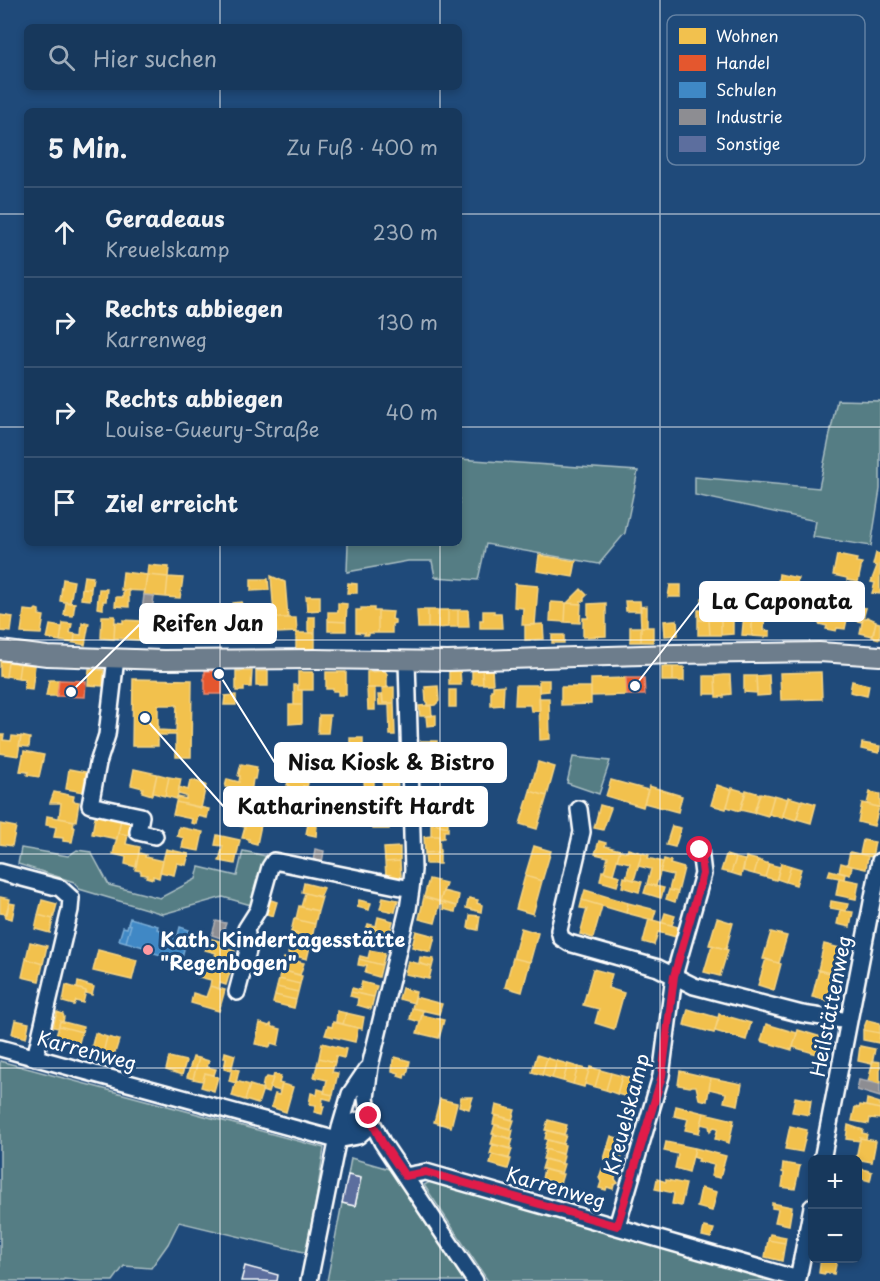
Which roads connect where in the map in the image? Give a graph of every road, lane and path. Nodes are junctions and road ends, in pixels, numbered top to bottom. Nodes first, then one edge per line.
1 (0, 650) edge
2 (880, 656) edge
3 (116, 658) junction
4 (407, 661) junction
5 (579, 809) dead end
6 (155, 836) dead end
7 (700, 850) dead end
8 (880, 861) edge
9 (0, 872) edge
10 (411, 889) junction
11 (674, 976) junction
12 (237, 992) dead end
13 (849, 1021) junction
14 (0, 1048) edge
15 (35, 1058) junction
16 (370, 1066) junction
17 (372, 1124) junction
18 (338, 1134) junction
19 (823, 1155) edge
20 (405, 1176) junction
21 (813, 1209) edge
22 (617, 1226) junction
23 (309, 1281) edge
24 (475, 1281) edge

1 - 3 main road
2 - 4 main road
3 - 4 main road
3 - 6 street
4 - 10 street
5 - 11 street
7 - 11 street, Kreuelskamp
8 - 13 street, Heilstättenweg
9 - 15 street
10 - 12 street
10 - 16 street
11 - 13 street
11 - 22 street, Kreuelskamp
13 - 19 street, Heilstättenweg
14 - 15 street, Karrenweg
15 - 18 street, Karrenweg
16 - 17 street
16 - 18 street
17 - 18 street
17 - 20 street
18 - 23 street
20 - 22 street, Karrenweg
20 - 24 street
21 - 22 street, Karrenweg

